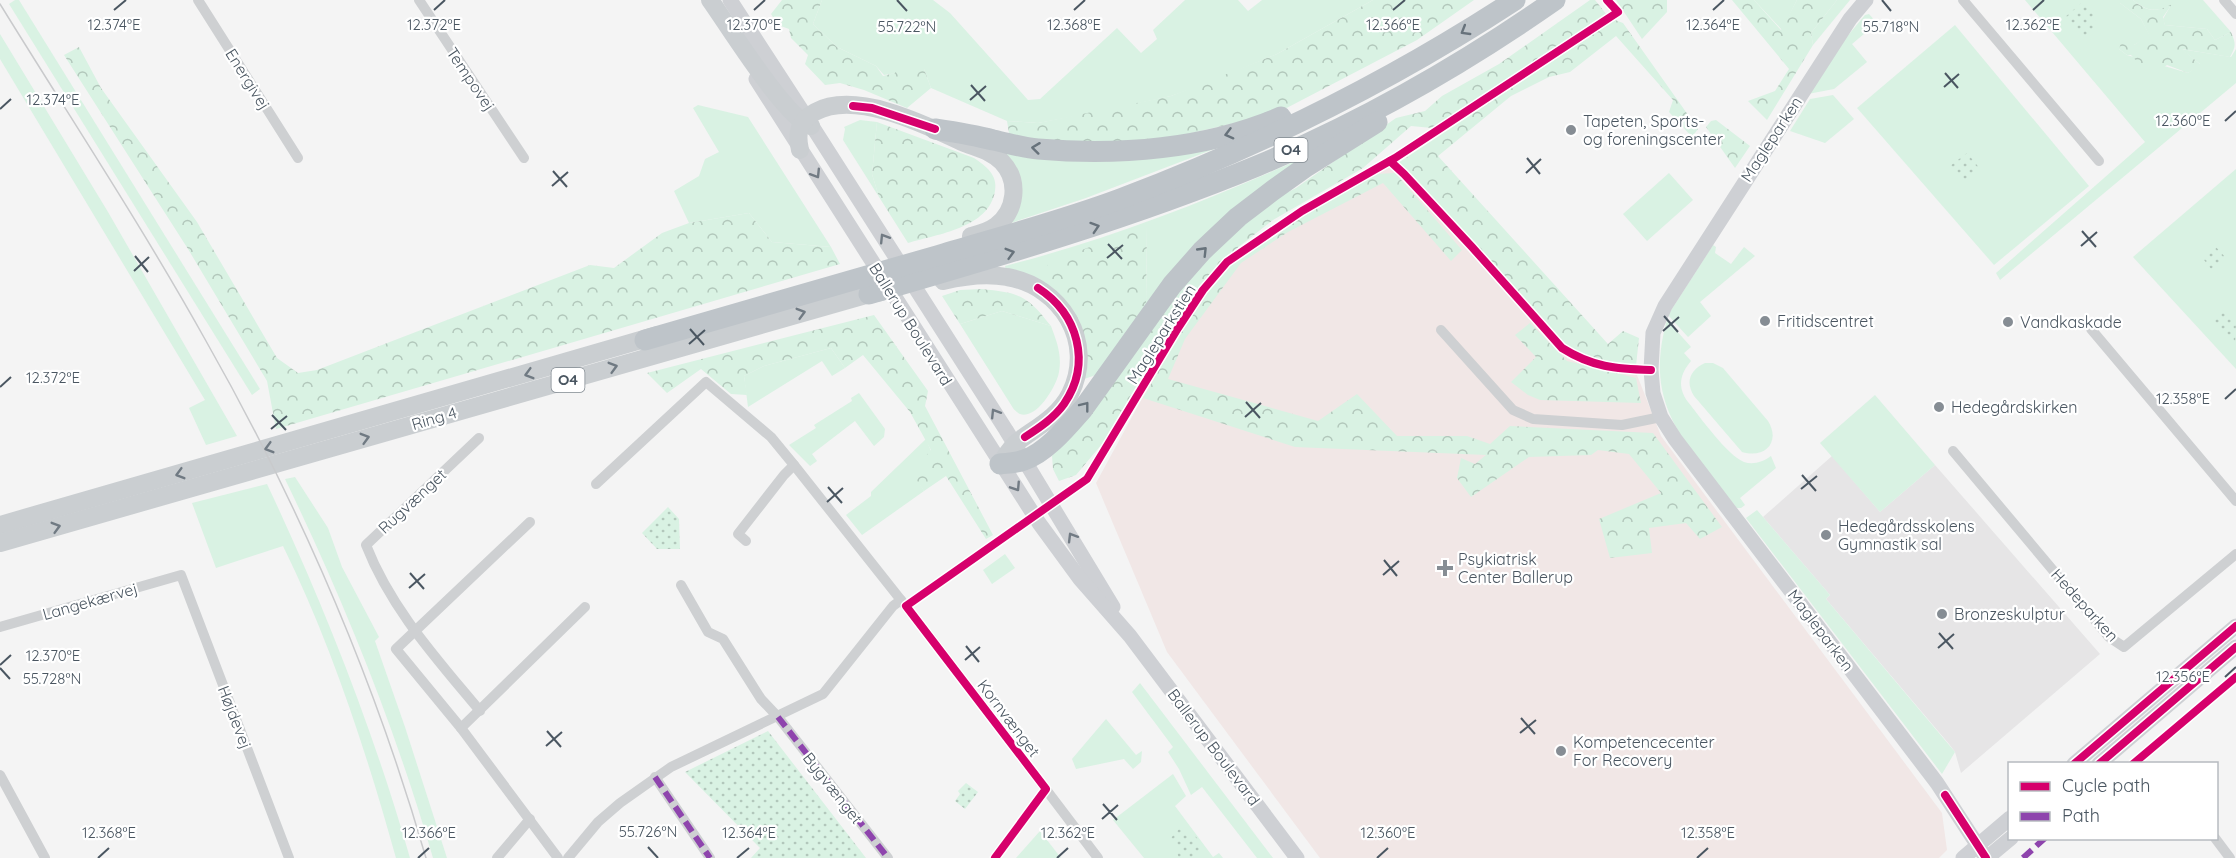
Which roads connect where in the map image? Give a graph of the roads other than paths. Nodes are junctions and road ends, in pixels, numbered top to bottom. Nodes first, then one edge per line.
1 (198, 0) edge
2 (419, 0) edge
3 (708, 0) edge
4 (730, 0) edge
5 (1515, 0) edge
6 (1555, 0) edge
7 (1866, 0) edge
8 (1963, 0) edge
9 (2224, 0) edge
10 (2236, 14) edge
11 (1525, 21) junction
12 (1402, 68) junction
13 (807, 121) junction
14 (935, 129) junction
15 (800, 150) junction
16 (298, 158) dead end
17 (524, 158) dead end
18 (2099, 161) dead end
19 (934, 266) junction
20 (856, 286) junction
21 (2091, 329) dead end
22 (1441, 330) dead end
23 (645, 340) joint
24 (1661, 417) junction
25 (479, 438) dead end
26 (306, 447) junction
27 (1953, 451) dead end
28 (1020, 452) junction
29 (1000, 464) junction
30 (794, 465) junction
31 (240, 466) junction
32 (596, 484) dead end
33 (2234, 494) edge
34 (530, 522) dead end
35 (0, 525) edge
36 (746, 541) dead end
37 (0, 543) edge
38 (2236, 554) edge
39 (181, 575) joint
40 (681, 585) dead end
41 (901, 600) junction
42 (585, 607) dead end
43 (2236, 626) edge
44 (0, 627) edge
45 (415, 632) junction
46 (1130, 636) junction
47 (2236, 647) edge
48 (480, 711) junction
49 (778, 717) junction
50 (462, 728) junction
51 (2076, 762) edge
52 (2101, 762) edge
53 (0, 775) edge
54 (655, 777) junction
55 (530, 819) junction
56 (2008, 821) edge
57 (2008, 840) edge
58 (2216, 840) edge
59 (1984, 854) edge
60 (45, 858) edge
61 (289, 858) edge
62 (497, 858) edge
63 (558, 858) edge
64 (568, 858) edge
65 (710, 858) edge
66 (888, 858) edge
67 (1098, 858) edge
68 (1297, 858) edge
69 (1963, 858) edge
70 (2230, 858) edge

1 - 16 street, Energivej
2 - 17 street, Tempovej
3 - 13 main road
3 - 15 street, Ballerup Boulevard
4 - 13 street, Ballerup Boulevard
5 -> 12 highway, O4
6 - 11 highway, O4
7 - 24 street, Magleparken
8 - 18 street
9 - 10 street
19 -> 11 highway, O4
28 -> 11 highway
12 -> 14 highway
12 - 19 highway, O4
13 - 14 main road
13 - 15 main road
28 -> 13 street, Ballerup Boulevard
14 - 19 main road
15 -> 29 street, Ballerup Boulevard
19 - 20 highway, O4
19 - 28 main road
20 - 23 highway, O4
26 -> 20 main road, Ring 4 / O4
21 - 33 street
22 - 24 street
23 -> 26 main road, Ring 4 / O4
24 - 59 street, Magleparken
25 - 45 street, Rugvænget
26 - 31 main road, Ring 4 / O4
27 - 38 street, Hedeparken
28 - 29 highway
46 -> 28 street, Ballerup Boulevard
29 -> 46 street, Ballerup Boulevard
30 - 32 street, Kornvænget
30 - 36 street
30 - 41 street, Kornvænget
31 -> 35 main road, Ring 4 / O4
37 -> 31 main road, Ring 4 / O4
34 - 45 street
39 - 44 street, Langekærvej
39 - 61 street, Højdevej
40 - 49 street, Bygvænget
41 - 49 street
41 - 67 street, Kornvænget
42 - 48 street
43 - 51 street
45 - 48 street, Rugvænget
45 - 50 street
46 - 68 street, Ballerup Boulevard
47 - 52 street
48 - 50 street
49 - 54 street
49 - 66 street, Bygvænget
50 - 55 street
53 - 60 street
54 - 64 street
54 - 65 street
55 - 62 street
55 - 63 street
56 - 59 street
57 - 59 street
58 - 70 street
59 - 69 street

